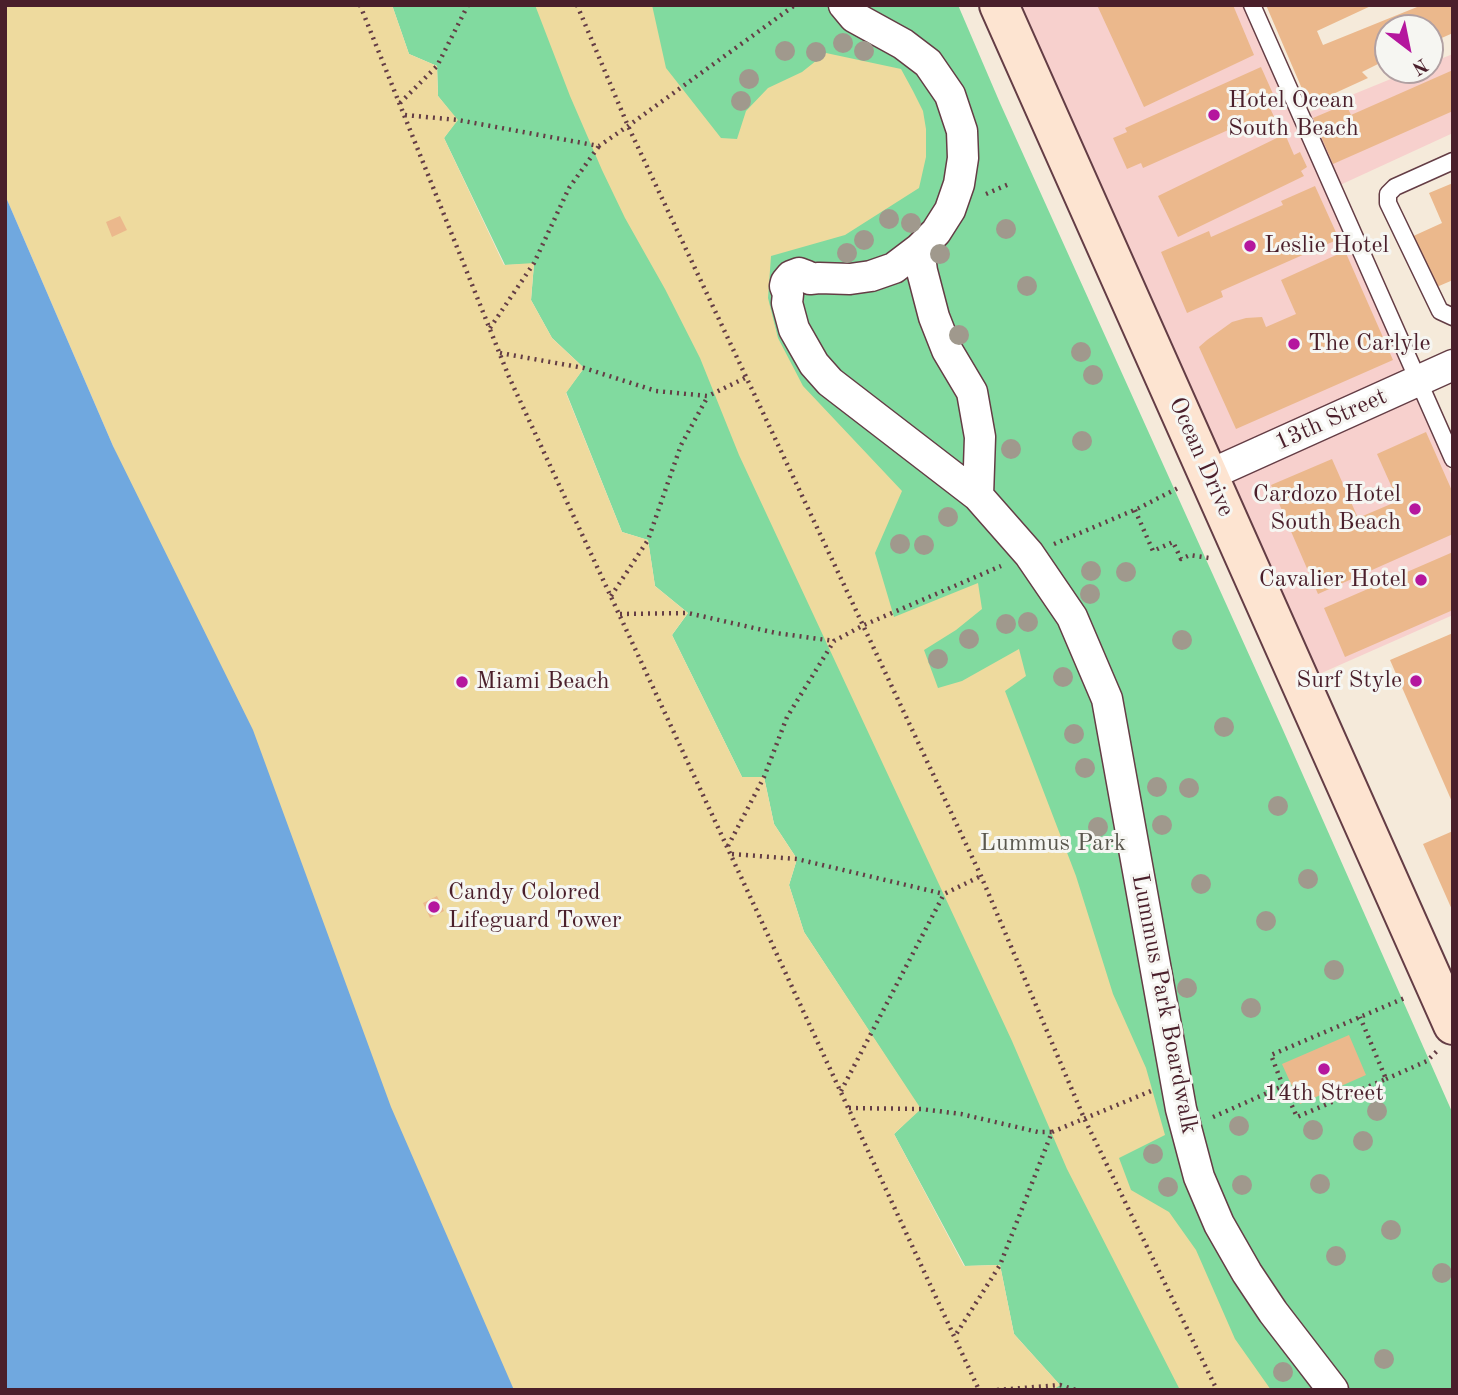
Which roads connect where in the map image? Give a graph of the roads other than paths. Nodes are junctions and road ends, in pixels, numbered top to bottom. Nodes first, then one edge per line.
1 (844, 5) edge
2 (999, 5) edge
3 (1252, 5) edge
4 (1453, 161) edge
5 (919, 248) junction
6 (1453, 317) edge
7 (1453, 365) edge
8 (1418, 380) junction
9 (1453, 459) edge
10 (1195, 481) junction
11 (978, 496) junction
12 (1442, 1017) edge
13 (1333, 1390) edge

1 - 5 street, Lummus Park Boardwalk
2 - 10 street, Ocean Drive
3 - 8 lane
4 - 6 lane
5 - 11 street
5 - 11 street, Lummus Park Boardwalk
7 - 8 street, 13th Street
8 - 9 lane
8 - 10 street, 13th Street
10 - 12 street, Ocean Drive
11 - 13 street, Lummus Park Boardwalk

